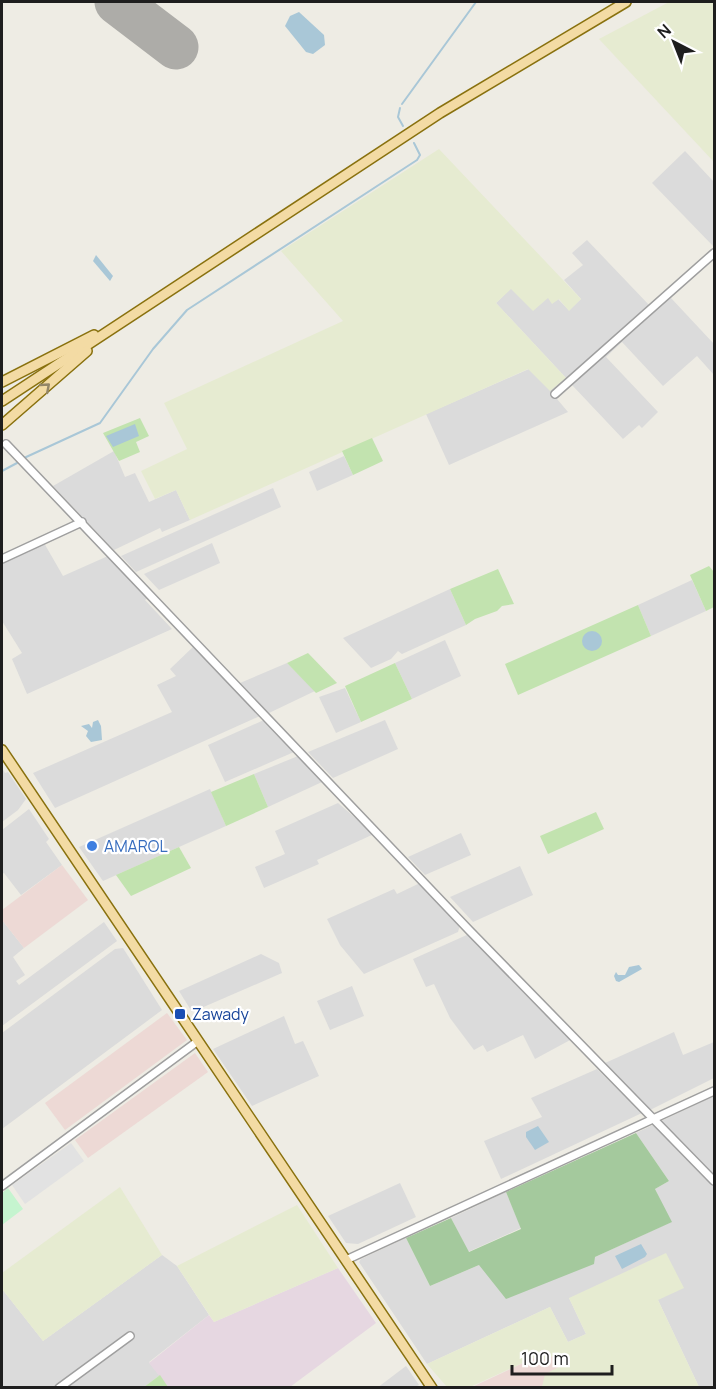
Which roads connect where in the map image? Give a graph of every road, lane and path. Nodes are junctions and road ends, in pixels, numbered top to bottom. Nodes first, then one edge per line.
1 (626, 2) edge
2 (714, 253) edge
3 (116, 326) junction
4 (2, 382) edge
5 (555, 394) dead end
6 (2, 401) edge
7 (2, 425) edge
8 (6, 444) dead end
9 (82, 522) junction
10 (2, 559) edge
11 (2, 750) edge
12 (198, 1041) junction
13 (714, 1090) edge
14 (654, 1119) junction
15 (714, 1181) edge
16 (2, 1186) edge
17 (346, 1260) junction
18 (130, 1336) dead end
19 (59, 1388) edge
20 (432, 1388) edge

1 - 3 main road
2 - 5 street
3 - 4 main road
3 - 6 main road
7 -> 3 main road
8 - 9 street
9 - 10 street
9 - 14 street
11 - 12 main road
12 - 16 street
12 - 17 main road
13 - 14 street
14 - 15 street
14 - 17 street
17 - 20 main road
18 - 19 street

